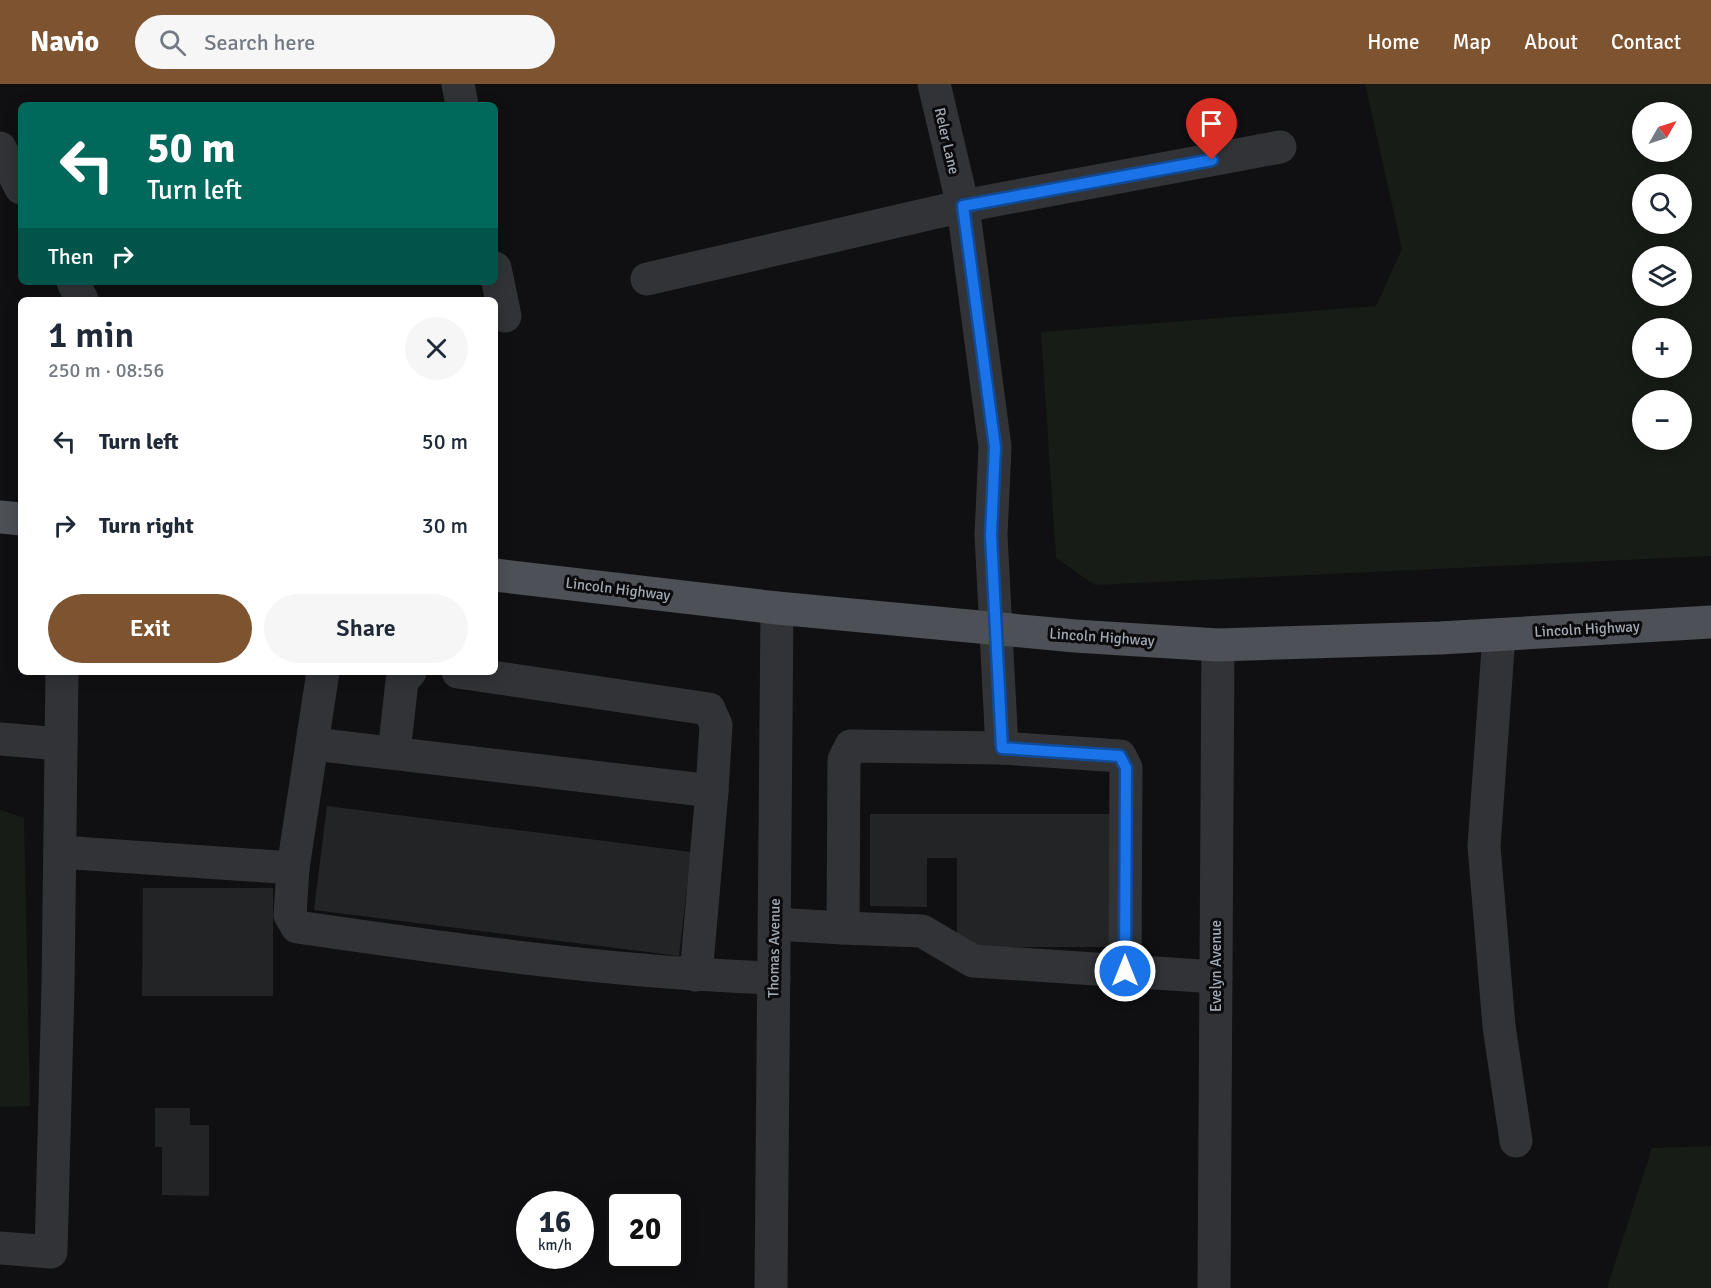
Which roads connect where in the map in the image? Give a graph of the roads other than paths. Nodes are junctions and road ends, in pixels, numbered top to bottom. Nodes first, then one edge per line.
1 (458, 84) edge
2 (934, 84) edge
3 (461, 102) edge
4 (1280, 147) dead end
5 (0, 148) edge
6 (18, 182) edge
7 (963, 206) junction
8 (647, 279) dead end
9 (498, 282) edge
10 (505, 316) dead end
11 (0, 517) edge
12 (18, 519) edge
13 (498, 575) edge
14 (777, 608) junction
15 (1711, 622) edge
16 (997, 628) junction
17 (1498, 635) junction
18 (1218, 645) junction
19 (62, 675) edge
20 (323, 675) edge
21 (407, 675) edge
22 (478, 675) edge
23 (0, 739) edge
24 (61, 744) junction
25 (314, 744) junction
26 (1002, 748) junction
27 (394, 753) junction
28 (712, 791) junction
29 (60, 852) junction
30 (293, 868) junction
31 (775, 924) junction
32 (843, 928) junction
33 (1125, 971) junction
34 (696, 975) junction
35 (1216, 977) junction
36 (774, 978) junction
37 (1516, 1141) dead end
38 (0, 1248) edge
39 (771, 1288) edge
40 (1214, 1288) edge

1 - 3 street
2 - 7 street, Reler Lane
4 - 7 street
5 - 6 street
7 - 8 street
7 - 16 street, Reler Lane
9 - 10 street
11 - 12 main road
13 - 14 main road, Lincoln Highway
14 - 16 main road, Lincoln Highway
14 - 31 street, Thomas Avenue
15 - 17 main road, Lincoln Highway
16 - 18 main road, Lincoln Highway
16 - 26 street, Reler Lane
17 - 18 main road, Lincoln Highway
17 - 37 street
18 - 35 street, Evelyn Avenue
19 - 24 street
20 - 25 street
21 - 27 street
22 - 28 street
23 - 24 street
24 - 29 street
25 - 27 street
25 - 30 street
26 - 32 street
26 - 33 street
27 - 28 street
28 - 34 street
29 - 30 street
29 - 38 street
30 - 34 street
31 - 32 street
31 - 36 street, Thomas Avenue
32 - 33 street
33 - 35 street
34 - 36 street
35 - 40 street, Evelyn Avenue
36 - 39 street, Thomas Avenue

